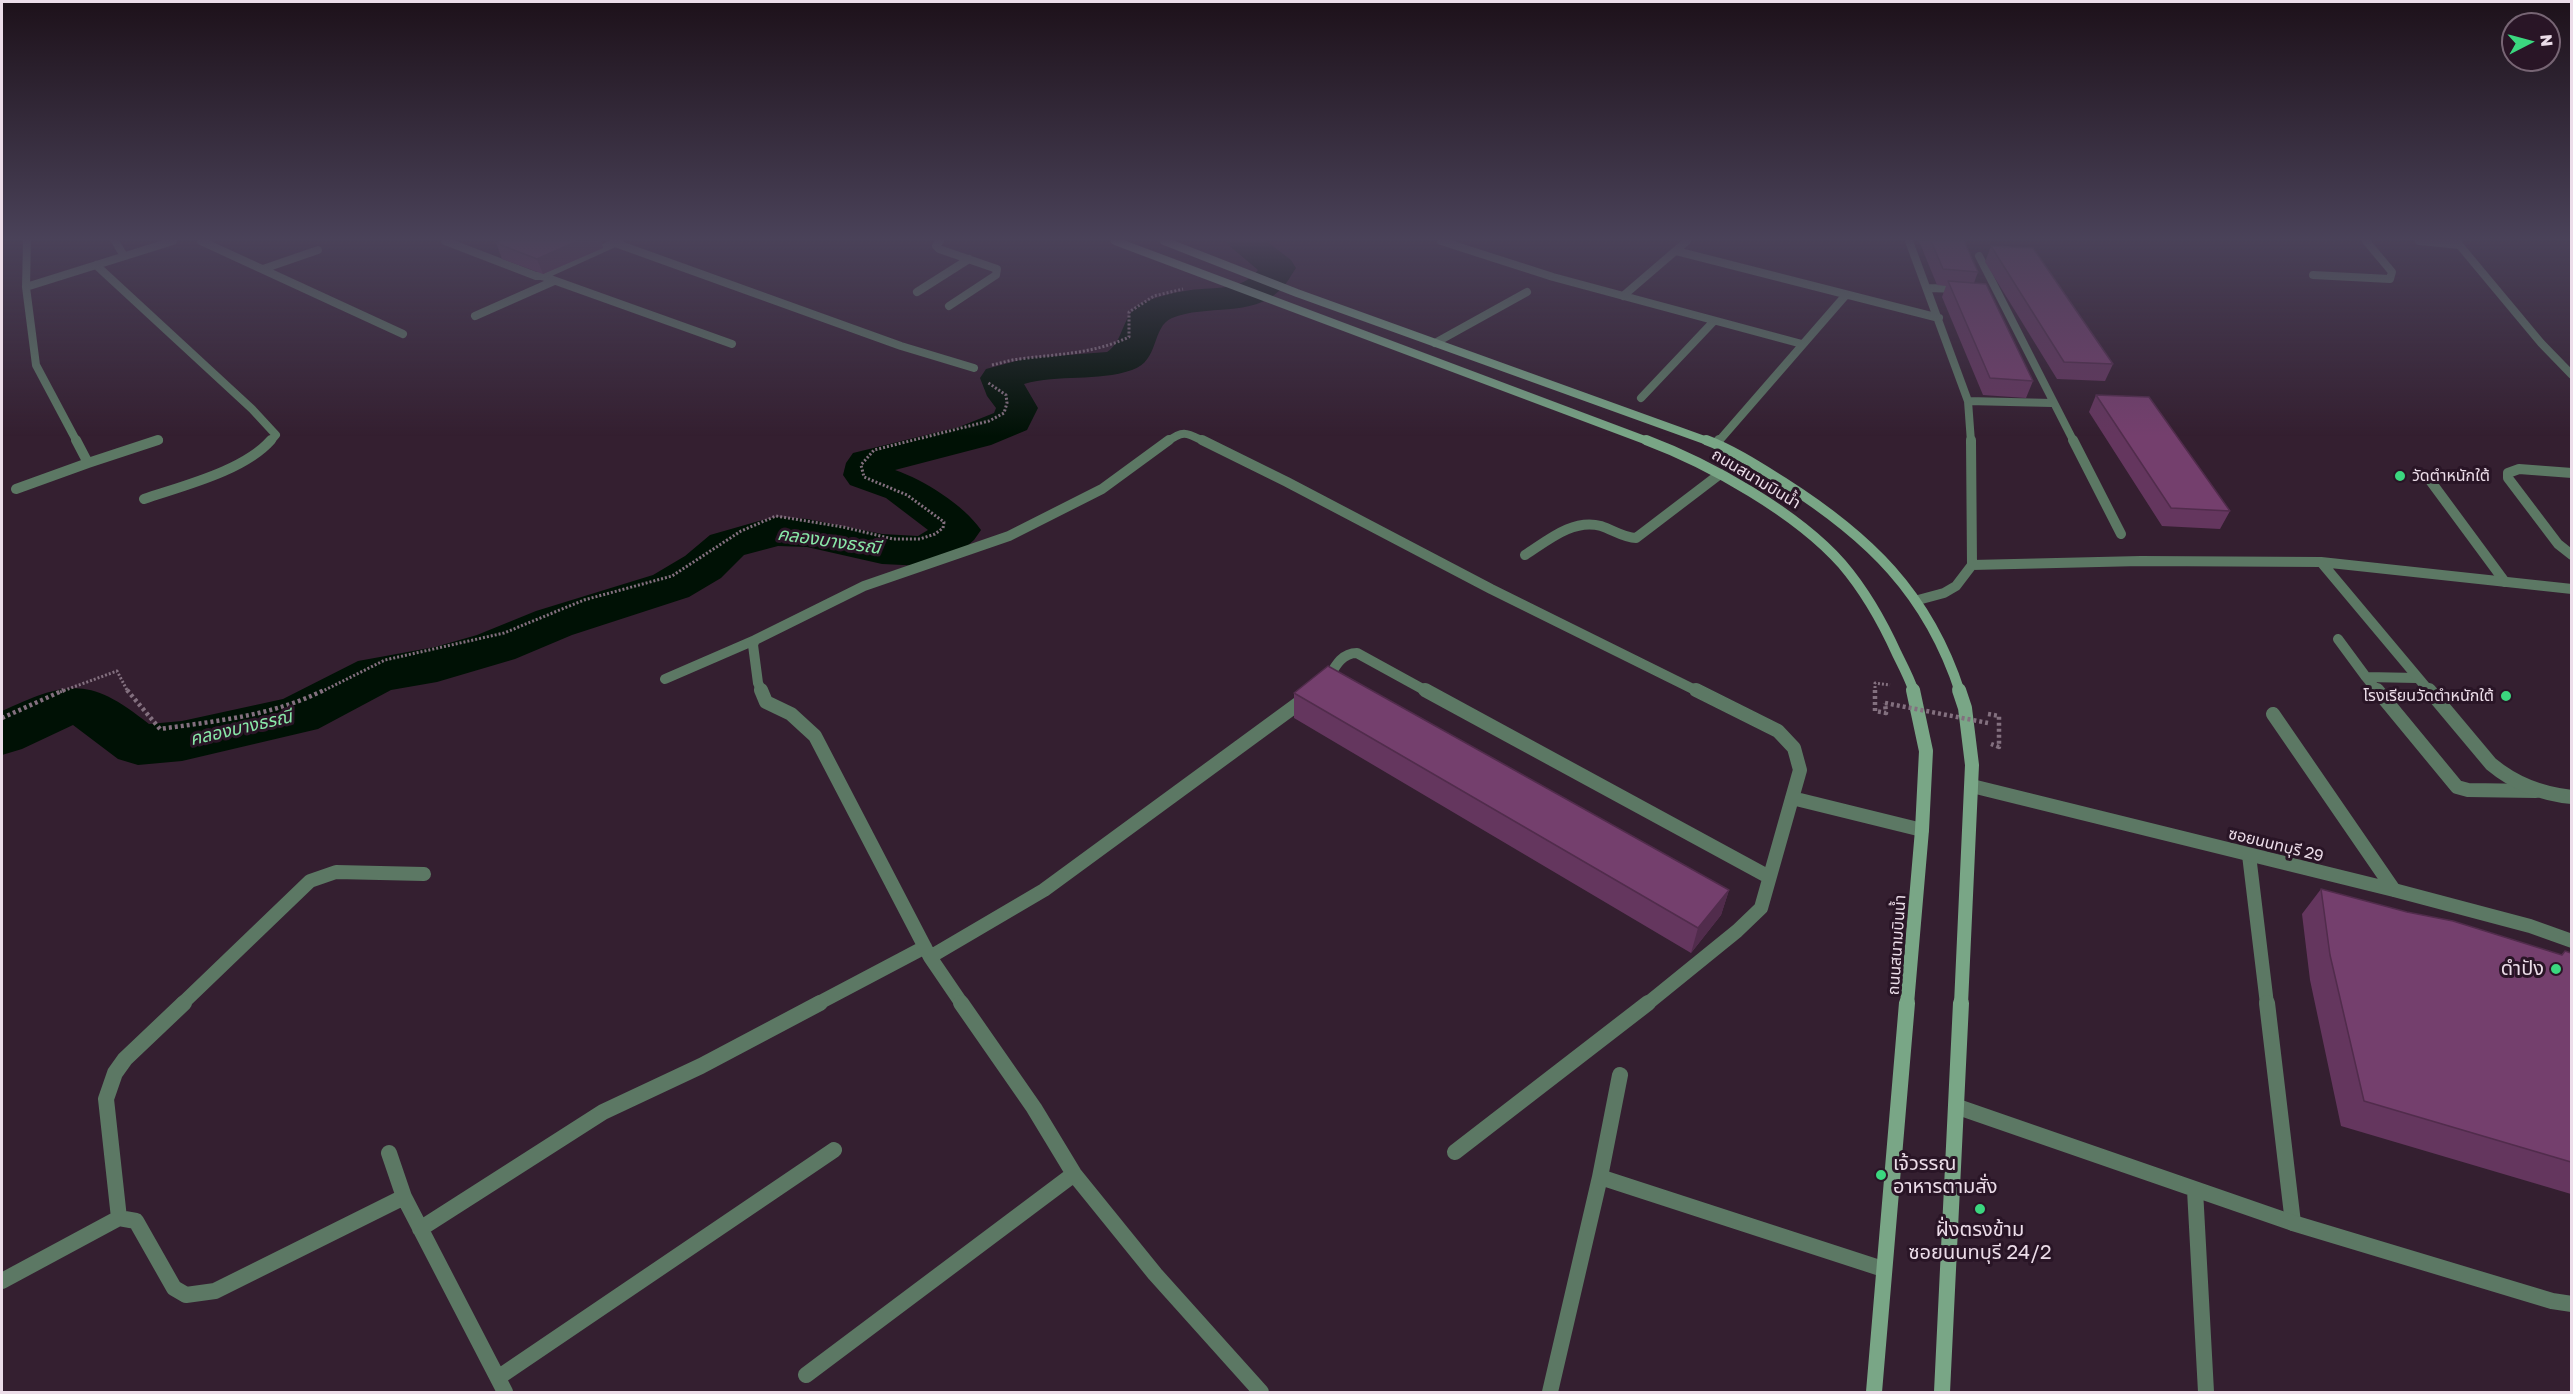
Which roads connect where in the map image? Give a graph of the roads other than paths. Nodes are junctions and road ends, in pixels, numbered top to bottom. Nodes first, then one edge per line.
1 (28, 306) edge
2 (140, 306) edge
3 (343, 306) edge
4 (497, 306) edge
5 (625, 306) edge
6 (790, 306) edge
7 (1287, 306) edge
8 (1335, 306) edge
9 (1502, 306) edge
10 (1658, 306) edge
11 (1836, 306) edge
12 (1888, 306) edge
13 (1934, 306) edge
14 (2002, 306) edge
15 (2510, 306) edge
16 (475, 316) dead end
17 (1939, 318) junction
18 (1713, 322) junction
19 (403, 334) dead end
20 (1436, 343) junction
21 (732, 344) dead end
22 (1802, 344) junction
23 (974, 368) road end
24 (2571, 374) edge
25 (1641, 398) dead end
26 (1968, 401) junction
27 (2052, 403) junction
28 (159, 440) dead end
29 (1716, 444) junction
30 (88, 463) junction
31 (2571, 473) edge
32 (1720, 474) junction
33 (2429, 479) dead end
34 (16, 489) dead end
35 (144, 499) dead end
36 (2121, 534) dead end
37 (1525, 555) dead end
38 (2571, 555) edge
39 (2321, 562) junction
40 (1972, 565) junction
41 (2505, 582) junction
42 (2571, 589) edge
43 (1918, 600) junction
44 (2338, 639) dead end
45 (755, 640) junction
46 (2371, 677) junction
47 (2411, 678) junction
48 (665, 680) dead end
49 (2273, 714) dead end
50 (1972, 786) junction
51 (2536, 792) junction
52 (2571, 797) edge
53 (1792, 798) junction
54 (1922, 830) junction
55 (2249, 855) junction
56 (424, 874) dead end
57 (1769, 877) junction
58 (2394, 890) junction
59 (2571, 941) edge
60 (928, 952) junction
61 (1620, 1075) dead end
62 (1958, 1107) junction
63 (834, 1150) dead end
64 (1455, 1152) dead end
65 (389, 1154) dead end
66 (1074, 1174) junction
67 (1600, 1177) junction
68 (2195, 1190) junction
69 (404, 1197) junction
70 (119, 1218) junction
71 (2293, 1223) junction
72 (420, 1228) junction
73 (1883, 1269) junction
74 (2, 1281) edge
75 (2571, 1304) edge
76 (806, 1375) dead end
77 (502, 1385) edge
78 (1261, 1392) edge
79 (1550, 1392) edge
80 (1874, 1392) edge
81 (1942, 1392) edge
82 (2206, 1392) edge

1 - 30 street
2 - 35 street
3 - 19 street
4 - 16 street
5 - 21 street
6 - 23 street
7 - 32 main road, ถนนสนามบินน้ำ
8 - 20 main road, ถนนสนามบินน้ำ
9 - 20 street
10 - 18 street
11 - 22 street
12 - 17 street
13 - 17 street
14 - 27 street
15 - 24 street
17 - 26 street
18 - 22 street
18 - 25 street
20 - 29 main road, ถนนสนามบินน้ำ
22 - 29 street
26 - 27 street
26 - 40 street
27 - 36 street
28 - 30 street
29 - 43 main road, ถนนสนามบินน้ำ
30 - 34 street
31 - 38 street
32 - 37 street
32 - 54 main road, ถนนสนามบินน้ำ
33 - 41 street
39 - 40 street
39 - 41 street
39 - 47 street
40 - 43 street
41 - 42 street
43 - 50 main road, ถนนสนามบินน้ำ
44 - 46 street
45 - 48 street
45 - 53 street
45 - 60 street
46 - 47 street
46 - 51 street
47 - 51 street
49 - 58 street
50 - 55 street, ซอยนนทบุรี 29
50 - 62 main road, ถนนสนามบินน้ำ
51 - 52 street
53 - 54 street
53 - 57 street
54 - 73 main road, ถนนสนามบินน้ำ
55 - 58 street, ซอยนนทบุรี 29
55 - 71 street
56 - 70 street
57 - 60 street
57 - 64 street
58 - 59 street, ซอยนนทบุรี 29
60 - 66 street
60 - 72 street
61 - 67 street
62 - 68 street
62 - 81 main road, ถนนสนามบินน้ำ
63 - 77 street
65 - 69 street
66 - 76 street
66 - 78 street
67 - 73 street
67 - 79 street
68 - 71 street
68 - 82 street
69 - 70 street
69 - 72 street
70 - 74 street
71 - 75 street
72 - 77 street
73 - 80 main road, ถนนสนามบินน้ำ

